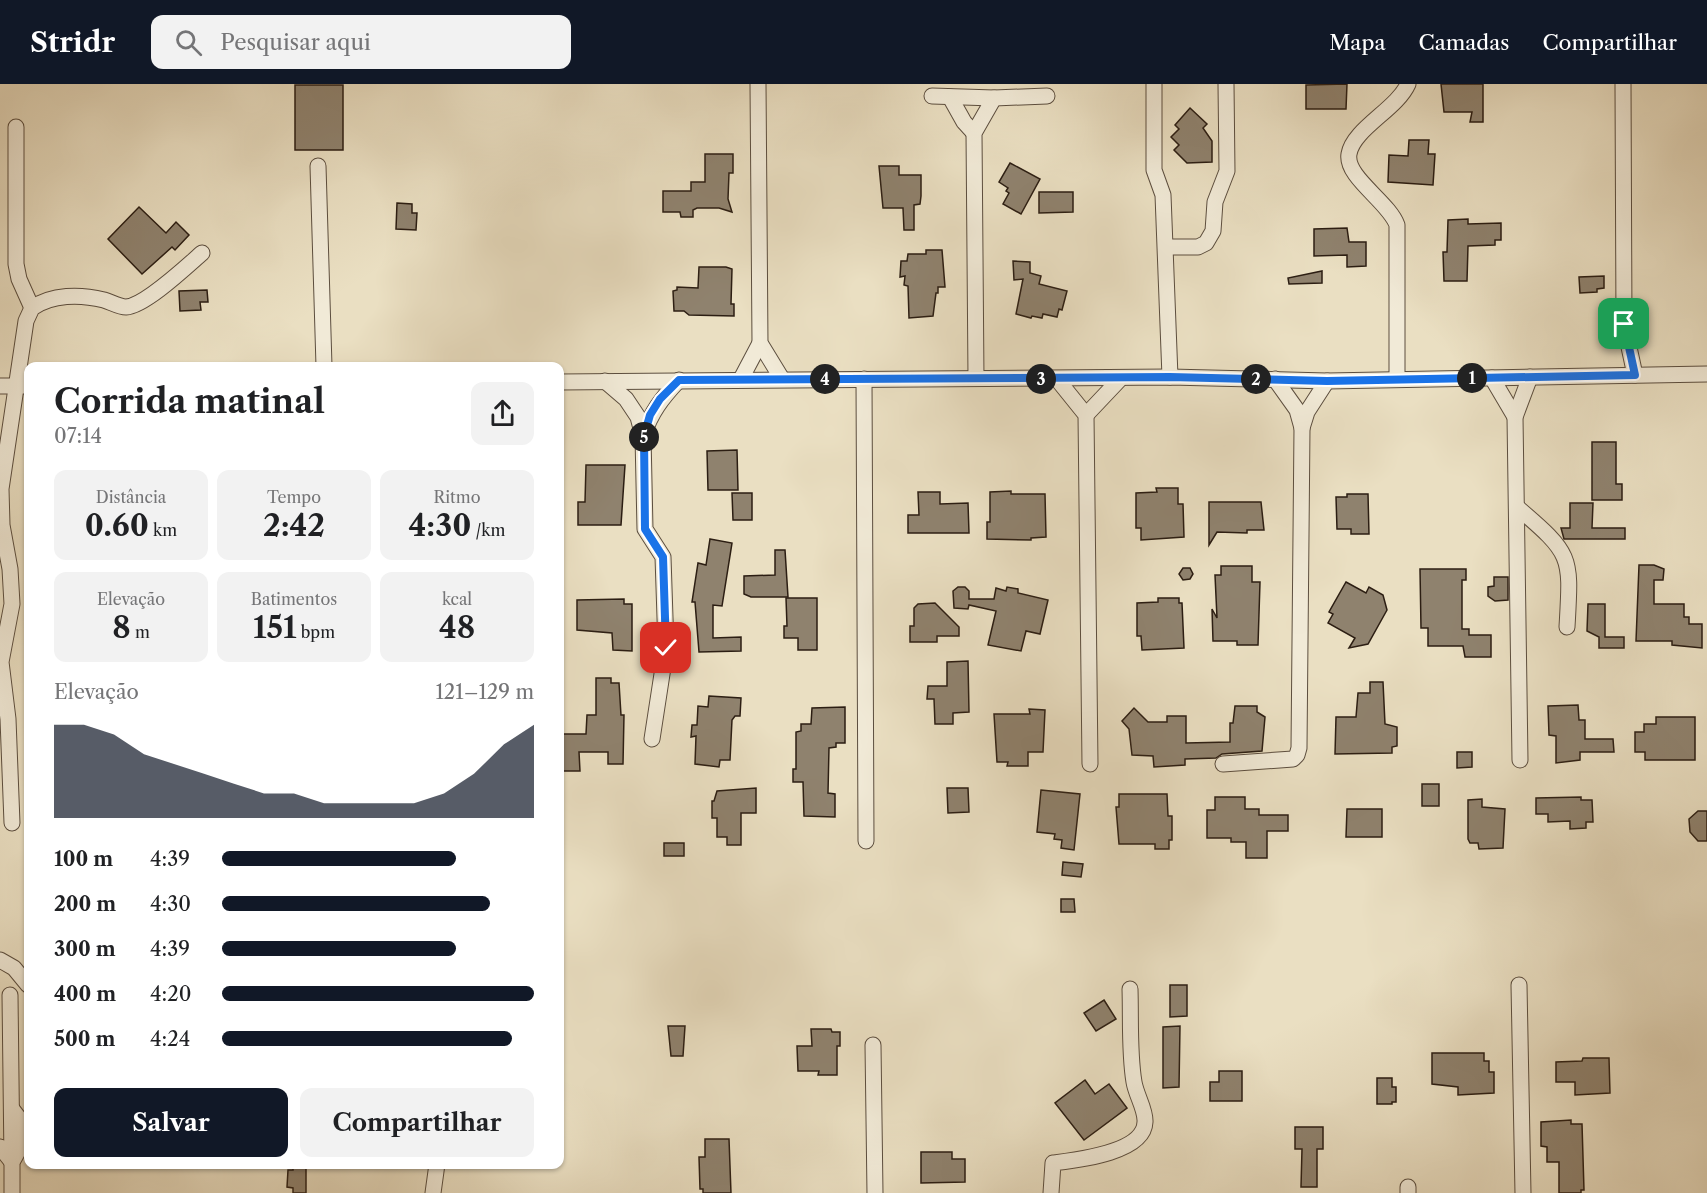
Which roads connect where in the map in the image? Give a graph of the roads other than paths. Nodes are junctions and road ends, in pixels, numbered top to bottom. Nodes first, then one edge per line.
1 (758, 84) edge
2 (1154, 84) edge
3 (1226, 84) edge
4 (1408, 84) edge
5 (1623, 84) edge
6 (932, 96) dead end
7 (950, 96) junction
8 (1047, 96) dead end
9 (994, 98) junction
10 (16, 127) dead end
11 (974, 133) junction
12 (318, 166) dead end
13 (1166, 247) junction
14 (202, 253) dead end
15 (32, 308) junction
16 (760, 343) junction
17 (24, 362) edge
18 (324, 362) edge
19 (24, 364) edge
20 (1707, 374) edge
21 (1635, 375) junction
22 (1170, 377) junction
23 (1530, 377) junction
24 (864, 378) junction
25 (976, 378) junction
26 (1121, 378) junction
27 (1492, 378) junction
28 (741, 379) junction
29 (782, 379) junction
30 (1056, 379) junction
31 (1275, 379) junction
32 (1397, 379) junction
33 (679, 380) junction
34 (605, 381) junction
35 (1327, 381) junction
36 (564, 382) edge
37 (0, 386) edge
38 (23, 386) edge
39 (1086, 415) junction
40 (1515, 417) junction
41 (1302, 428) junction
42 (644, 436) junction
43 (1518, 508) junction
44 (1567, 627) dead end
45 (652, 739) dead end
46 (1520, 760) dead end
47 (1090, 764) dead end
48 (1223, 764) dead end
49 (12, 823) dead end
50 (866, 841) dead end
51 (0, 960) edge
52 (24, 980) edge
53 (1519, 985) dead end
54 (1130, 989) dead end
55 (10, 995) dead end
56 (873, 1045) dead end
57 (12, 1109) junction
58 (0, 1122) edge
59 (24, 1125) edge
60 (24, 1141) edge
61 (0, 1147) edge
62 (12, 1162) junction
63 (436, 1169) edge
64 (12, 1193) edge
65 (433, 1193) edge
66 (875, 1193) edge
67 (1051, 1193) edge
68 (1522, 1193) edge

1 - 16 street
2 - 13 street
3 - 13 street
4 - 32 street
5 - 21 street
6 - 7 street
7 - 9 street
7 - 11 street
8 - 9 street
9 - 11 street
10 - 15 street
11 - 25 street
12 - 18 street
13 - 22 street
14 - 15 street
15 - 17 street
16 - 28 street
16 - 29 street
19 - 38 street
20 - 21 street
21 - 23 street
22 - 26 street
22 - 31 street
23 - 27 street
23 - 40 street
24 - 25 street
24 - 29 street
24 - 50 street
25 - 30 street
26 - 30 street
26 - 39 street
27 - 32 street
27 - 40 street
28 - 29 street
28 - 33 street
30 - 39 street
31 - 35 street
31 - 41 street
32 - 35 street
33 - 34 street
33 - 42 street
34 - 36 street
34 - 42 street
35 - 41 street
37 - 38 street
38 - 49 street
39 - 47 street
40 - 43 street
41 - 48 street
42 - 45 street
43 - 44 street
43 - 46 street
51 - 52 street
53 - 68 street
54 - 67 street
55 - 57 street
56 - 66 street
57 - 58 street
57 - 59 street
60 - 62 street
61 - 62 street
62 - 64 street
63 - 65 street

